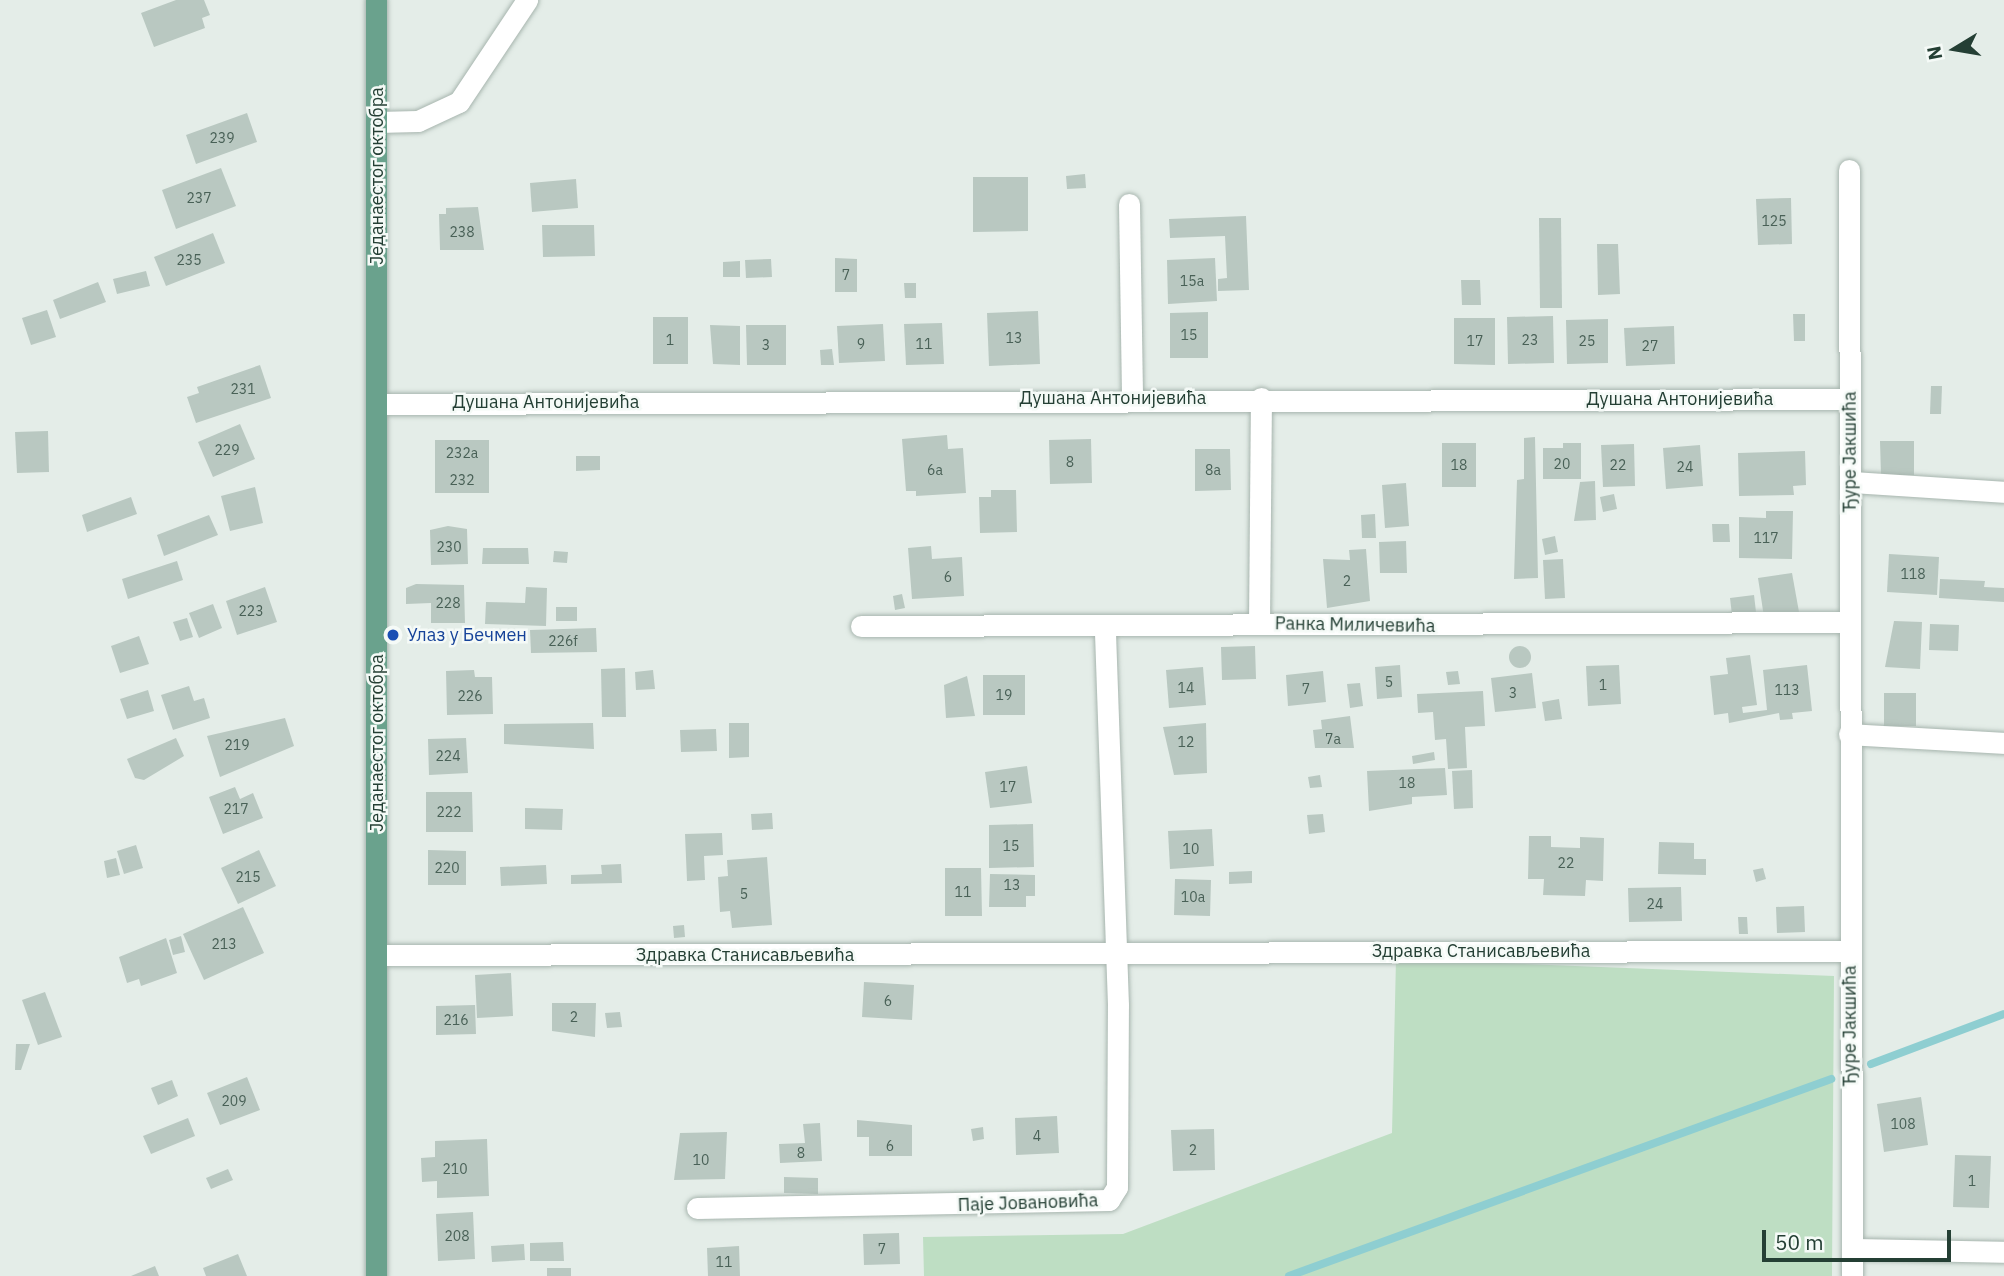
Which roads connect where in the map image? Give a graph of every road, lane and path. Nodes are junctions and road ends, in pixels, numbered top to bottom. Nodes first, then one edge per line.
1 (376, 0) edge
2 (527, 0) edge
3 (377, 121) junction
4 (1849, 170) dead end
5 (1129, 204) dead end
6 (1132, 398) junction
7 (1261, 398) junction
8 (1850, 399) junction
9 (377, 404) junction
10 (1851, 482) junction
11 (2004, 492) edge
12 (1849, 622) junction
13 (1259, 624) junction
14 (1105, 625) junction
15 (861, 626) dead end
16 (1849, 734) junction
17 (2004, 743) edge
18 (1850, 951) junction
19 (1112, 954) junction
20 (376, 955) junction
21 (697, 1208) dead end
22 (1852, 1250) junction
23 (2004, 1252) edge
24 (376, 1276) edge
25 (1852, 1276) edge

1 - 3 main road, Једанаестог октобра
2 - 3 street
3 - 9 main road, Једанаестог октобра
4 - 8 street, Ђуре Јакшића
5 - 6 street
6 - 7 street, Душана Антонијевића
6 - 9 street, Душана Антонијевића
7 - 8 street, Душана Антонијевића
7 - 13 street
8 - 10 street, Ђуре Јакшића
9 - 20 main road, Једанаестог октобра
10 - 11 street
10 - 12 street, Ђуре Јакшића
12 - 13 street, Ранка Миличевића
12 - 16 street, Ђуре Јакшића
13 - 14 street, Ранка Миличевића
14 - 15 street, Ранка Миличевића
14 - 19 street
16 - 17 street
16 - 18 street, Ђуре Јакшића
18 - 19 street, Здравка Станисављевића
18 - 22 street, Ђуре Јакшића
19 - 20 street, Здравка Станисављевића
19 - 21 street, Паје Јовановића
20 - 24 main road, Једанаестог октобра
22 - 23 street
22 - 25 street, Ђуре Јакшића

